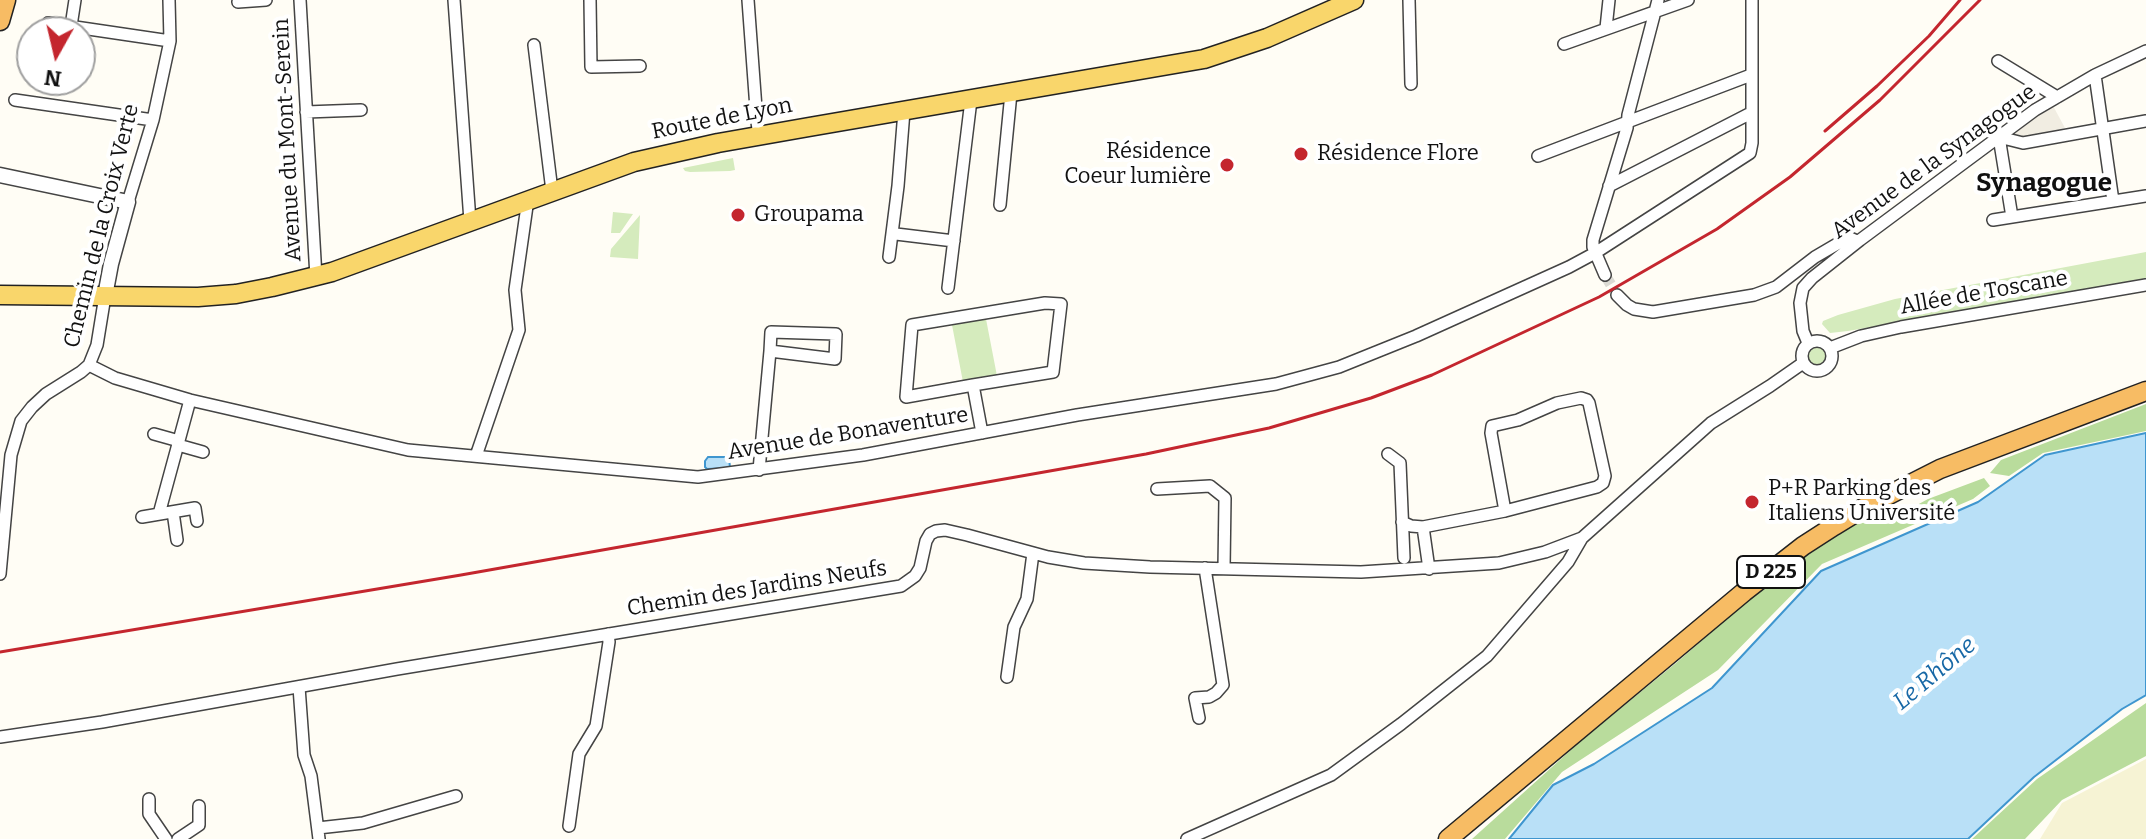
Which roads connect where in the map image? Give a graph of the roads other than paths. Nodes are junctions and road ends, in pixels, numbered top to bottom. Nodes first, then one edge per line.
1 (6, 0) edge
2 (169, 0) edge
3 (266, 0) edge
4 (300, 0) edge
5 (454, 0) edge
6 (590, 0) edge
7 (748, 0) edge
8 (1354, 0) edge
9 (1409, 0) edge
10 (1609, 0) edge
11 (1688, 0) edge
12 (1752, 0) edge
13 (238, 2) edge
14 (1657, 6) edge
15 (0, 21) edge
16 (1606, 28) junction
17 (96, 30) edge
18 (170, 41) junction
19 (1564, 44) dead end
20 (534, 45) dead end
21 (2146, 51) edge
22 (1998, 61) dead end
23 (640, 66) dead end
24 (1751, 75) junction
25 (2095, 75) junction
26 (1411, 84) dead end
27 (1011, 93) junction
28 (2057, 97) junction
29 (15, 100) dead end
30 (971, 100) junction
31 (361, 110) dead end
32 (904, 111) junction
33 (306, 112) junction
34 (1751, 113) junction
35 (153, 120) junction
36 (2146, 121) edge
37 (1627, 122) junction
38 (2103, 129) junction
39 (759, 136) junction
40 (1999, 137) junction
41 (1538, 156) dead end
42 (0, 175) edge
43 (1609, 186) junction
44 (552, 191) junction
45 (2146, 196) edge
46 (528, 199) junction
47 (2113, 201) junction
48 (128, 202) junction
49 (1000, 205) dead end
50 (2012, 217) junction
51 (1993, 220) dead end
52 (470, 221) junction
53 (896, 234) dead end
54 (954, 241) junction
55 (1857, 241) junction
56 (1595, 253) junction
57 (889, 257) dead end
58 (1605, 275) tunnel mouth
59 (316, 277) junction
60 (2146, 285) edge
61 (948, 288) dead end
62 (0, 295) edge
63 (1617, 295) tunnel mouth
64 (105, 296) junction
65 (1808, 343) junction
66 (1830, 348) junction
67 (770, 351) junction
68 (1803, 363) junction
69 (89, 365) junction
70 (973, 385) junction
71 (2146, 391) edge
72 (190, 400) junction
73 (982, 433) junction
74 (154, 434) dead end
75 (178, 443) junction
76 (203, 452) dead end
77 (1388, 454) dead end
78 (476, 456) junction
79 (759, 470) junction
80 (1157, 489) dead end
81 (1505, 511) junction
82 (173, 512) junction
83 (159, 514) junction
84 (142, 517) dead end
85 (197, 521) dead end
86 (1402, 522) junction
87 (1423, 527) junction
88 (1582, 538) junction
89 (177, 540) dead end
90 (1033, 553) junction
91 (1404, 558) dead end
92 (1205, 568) junction
93 (1224, 568) junction
94 (1429, 569) junction
95 (0, 574) edge
96 (608, 634) junction
97 (1007, 677) dead end
98 (299, 687) junction
99 (1199, 718) dead end
100 (0, 737) edge
101 (456, 796) dead end
102 (149, 799) dead end
103 (199, 806) dead end
104 (569, 826) dead end
105 (318, 834) edge
106 (166, 839) edge
107 (178, 839) edge
108 (1187, 839) edge
109 (1448, 839) edge

1 - 15 highway
2 - 18 street, Chemin de la Croix Verte
3 - 13 street
4 - 33 street, Avenue du Mont-Serein
5 - 52 street
6 - 23 street
7 - 39 street
8 - 27 main road, Route de Lyon
9 - 26 street
10 - 16 street
11 - 14 street
12 - 24 street
14 - 16 street
14 - 37 street
16 - 19 street
17 - 18 street
18 - 35 street, Chemin de la Croix Verte
20 - 44 street
21 - 25 street, Avenue de la Synagogue
22 - 28 street
24 - 34 street
24 - 37 street
25 - 28 street, Avenue de la Synagogue
25 - 38 street
27 - 30 main road, Route de Lyon
27 - 49 street
28 - 40 street, Avenue de la Synagogue
29 - 35 street
30 - 32 main road, Route de Lyon
30 - 54 street
31 - 33 street
32 - 39 main road, Route de Lyon
32 - 57 street
33 - 59 street, Avenue du Mont-Serein
34 - 43 street
34 - 56 street, Avenue de Bonaventure
35 - 48 street, Chemin de la Croix Verte
36 - 38 street
37 - 41 street
37 - 43 street
38 - 40 street
38 - 47 street
39 - 44 main road, Route de Lyon
40 - 50 street
40 - 55 street, Avenue de la Synagogue
42 - 48 street
43 - 56 street
44 - 46 main road, Route de Lyon
45 - 47 street
46 - 52 main road, Route de Lyon
46 - 78 street
47 - 50 street
48 - 64 street, Chemin de la Croix Verte
50 - 51 street
52 - 59 main road, Route de Lyon
53 - 54 street
54 - 61 street
55 - 63 street
55 - 65 street, Avenue de la Synagogue
56 - 58 street
56 - 73 street, Avenue de Bonaventure
59 - 64 main road, Route de Lyon
60 - 66 street, Allée de Toscane
62 - 64 main road, Route de Lyon
64 - 69 street, Chemin de la Croix Verte
65 - 66 street
65 - 68 street
66 - 68 street
67 - 67 street
67 - 79 street
68 - 88 street
69 - 72 street, Avenue de Bonaventure
69 - 95 street, Chemin de la Croix Verte
70 - 70 street
70 - 73 street
71 - 109 highway, D 225
72 - 75 street
72 - 78 street, Avenue de Bonaventure
73 - 79 street, Avenue de Bonaventure
74 - 75 street
75 - 76 street
75 - 83 street
77 - 86 street
78 - 79 street, Avenue de Bonaventure
80 - 93 street
81 - 81 street
81 - 87 street
82 - 83 street
82 - 85 street
82 - 89 street
83 - 84 street
86 - 87 street
86 - 91 street
87 - 94 street
88 - 94 street, Chemin des Jardins Neufs
88 - 108 street
90 - 92 street, Chemin des Jardins Neufs
90 - 96 street, Chemin des Jardins Neufs
90 - 97 street
92 - 93 street, Chemin des Jardins Neufs
92 - 99 street
93 - 94 street, Chemin des Jardins Neufs
96 - 98 street, Chemin des Jardins Neufs
96 - 104 street
98 - 100 street, Chemin des Jardins Neufs
98 - 105 street
101 - 105 street
102 - 106 street
103 - 107 street

